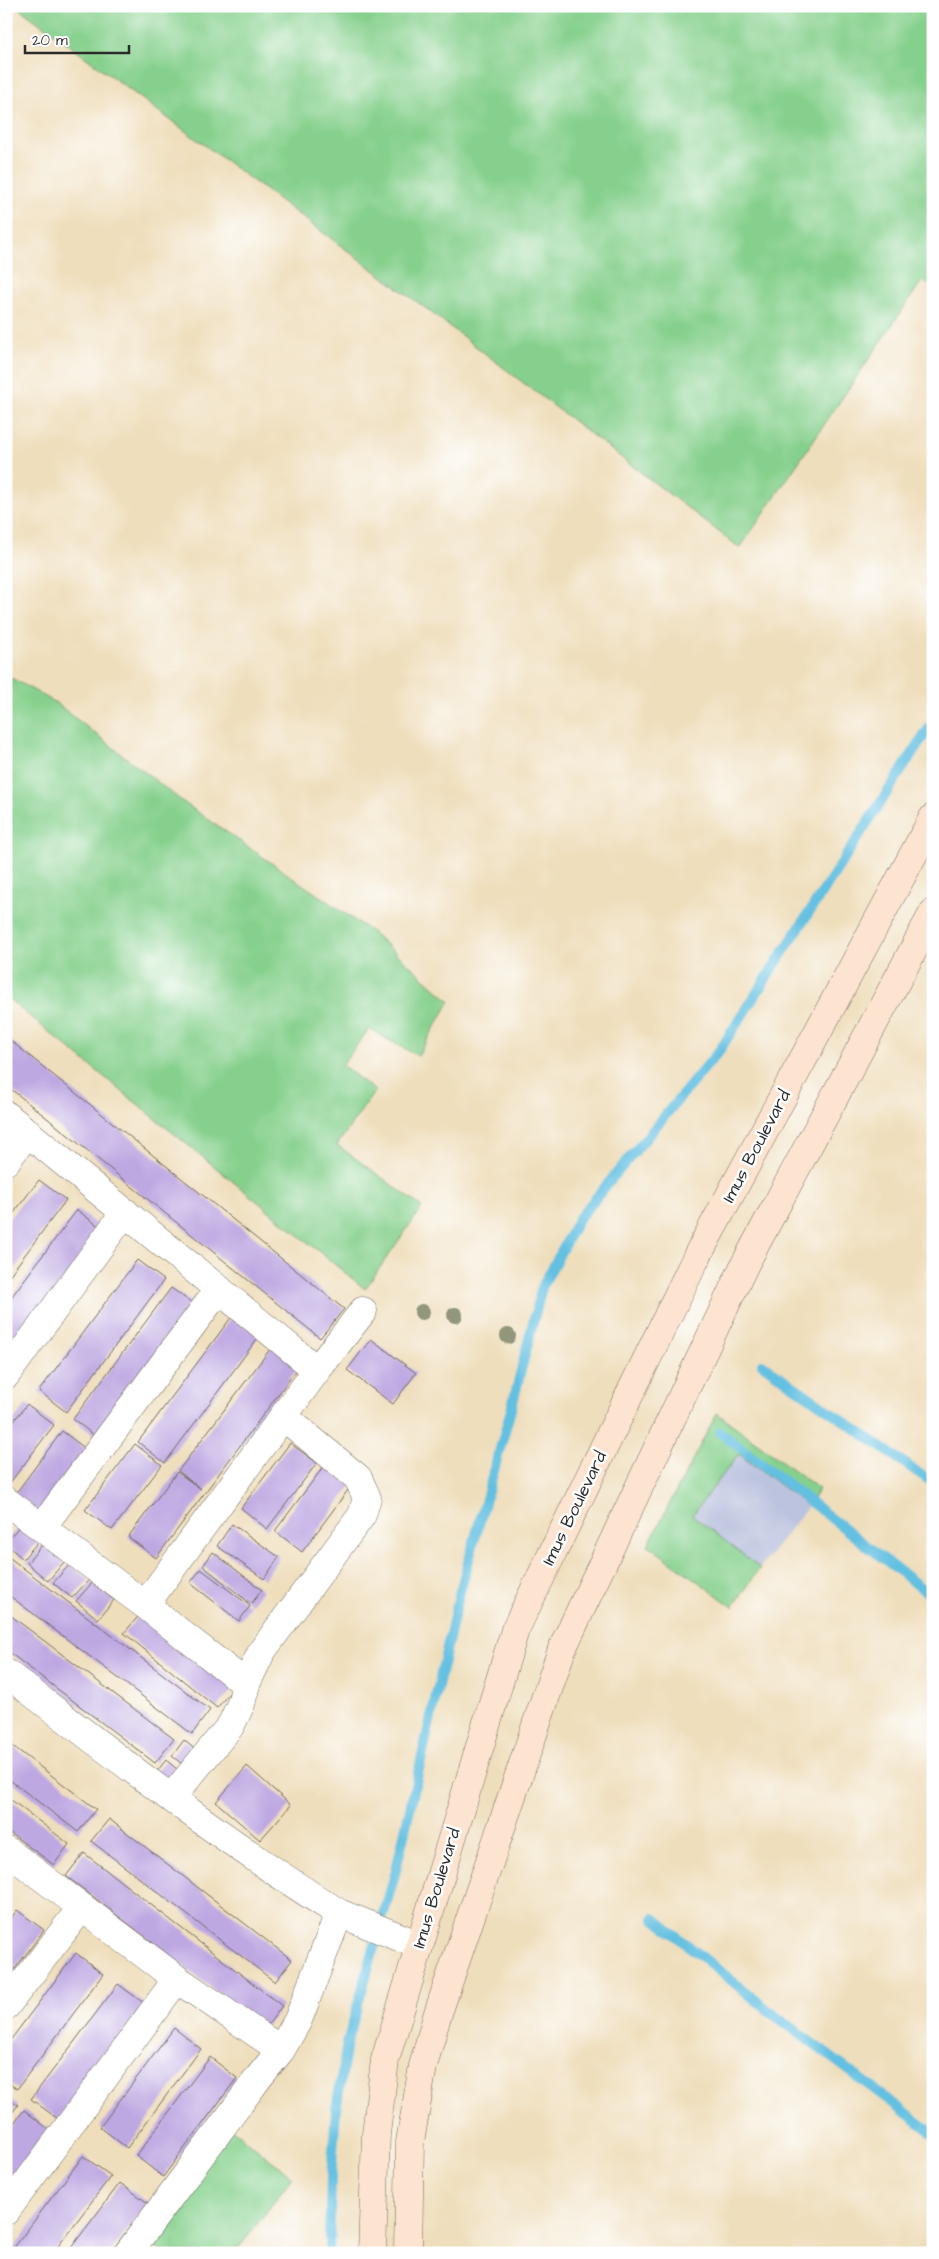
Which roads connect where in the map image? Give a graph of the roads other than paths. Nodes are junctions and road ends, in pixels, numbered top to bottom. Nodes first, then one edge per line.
1 (933, 818) edge
2 (933, 913) edge
3 (6, 1115) edge
4 (28, 1132) junction
5 (6, 1161) edge
6 (125, 1212) junction
7 (219, 1288) junction
8 (363, 1311) dead end
9 (317, 1370) junction
10 (6, 1374) edge
11 (284, 1417) junction
12 (6, 1501) edge
13 (42, 1527) junction
14 (146, 1605) junction
15 (6, 1673) edge
16 (246, 1684) junction
17 (171, 1798) junction
18 (6, 1850) edge
19 (82, 1907) junction
20 (339, 1913) junction
21 (408, 1941) junction
22 (177, 1979) junction
23 (6, 2006) edge
24 (281, 2050) junction
25 (6, 2211) edge
26 (128, 2253) edge
27 (372, 2253) edge
28 (408, 2253) edge

1 - 21 main road, Imus Boulevard
2 - 28 main road
3 - 4 street
4 - 5 street
4 - 6 street
6 - 7 street
6 - 10 street
7 - 9 street
7 - 13 street
8 - 9 street
9 - 11 street
11 - 14 street
11 - 16 street
12 - 13 street
13 - 14 street
14 - 16 street
15 - 17 street
16 - 17 street
17 - 20 street
18 - 19 street
19 - 22 street
19 - 23 street
20 - 21 street
20 - 24 street
21 - 27 main road, Imus Boulevard
22 - 24 street
22 - 25 street
24 - 26 street

